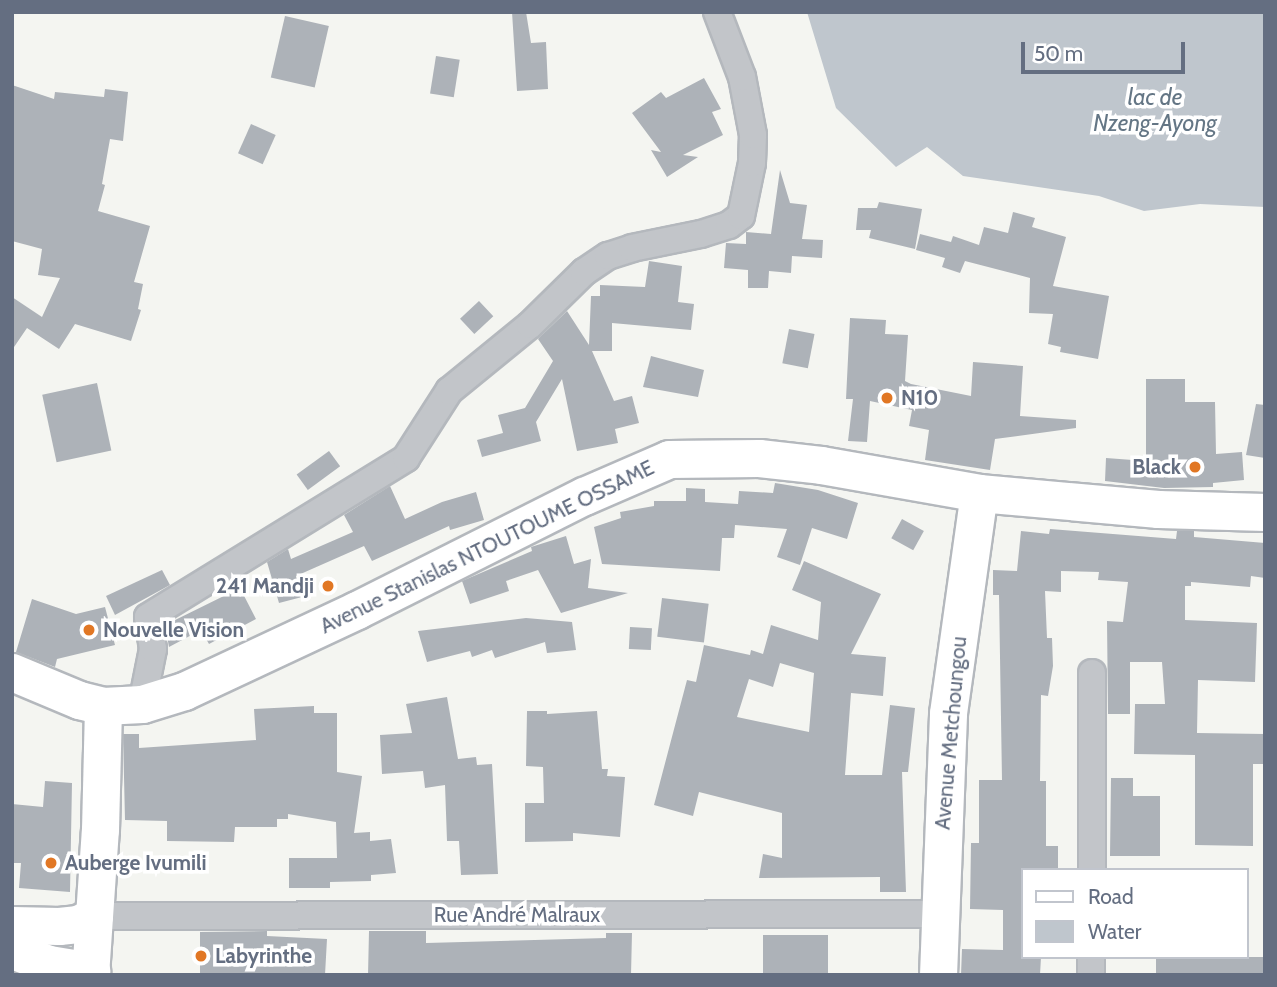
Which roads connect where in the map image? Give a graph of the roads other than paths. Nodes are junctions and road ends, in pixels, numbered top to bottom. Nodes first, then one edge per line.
1 (717, 12) edge
2 (979, 494) junction
3 (1265, 512) edge
4 (12, 672) edge
5 (1092, 673) dead end
6 (142, 704) junction
7 (103, 706) junction
8 (1091, 868) edge
9 (940, 914) junction
10 (94, 916) junction
11 (19, 934) edge
12 (91, 966) edge
13 (938, 975) edge

1 - 6 street
2 - 3 street, Avenue Stanislas NTOUTOUME OSSAME
2 - 6 street, Avenue Stanislas NTOUTOUME OSSAME
2 - 9 street, Avenue Metchoungou
4 - 7 street, Avenue Stanislas NTOUTOUME OSSAME
5 - 8 street
6 - 7 street, Avenue Stanislas NTOUTOUME OSSAME
7 - 10 street
9 - 10 street, Rue André Malraux
9 - 13 street, Avenue Metchoungou
10 - 11 street
10 - 12 street
11 - 12 street

